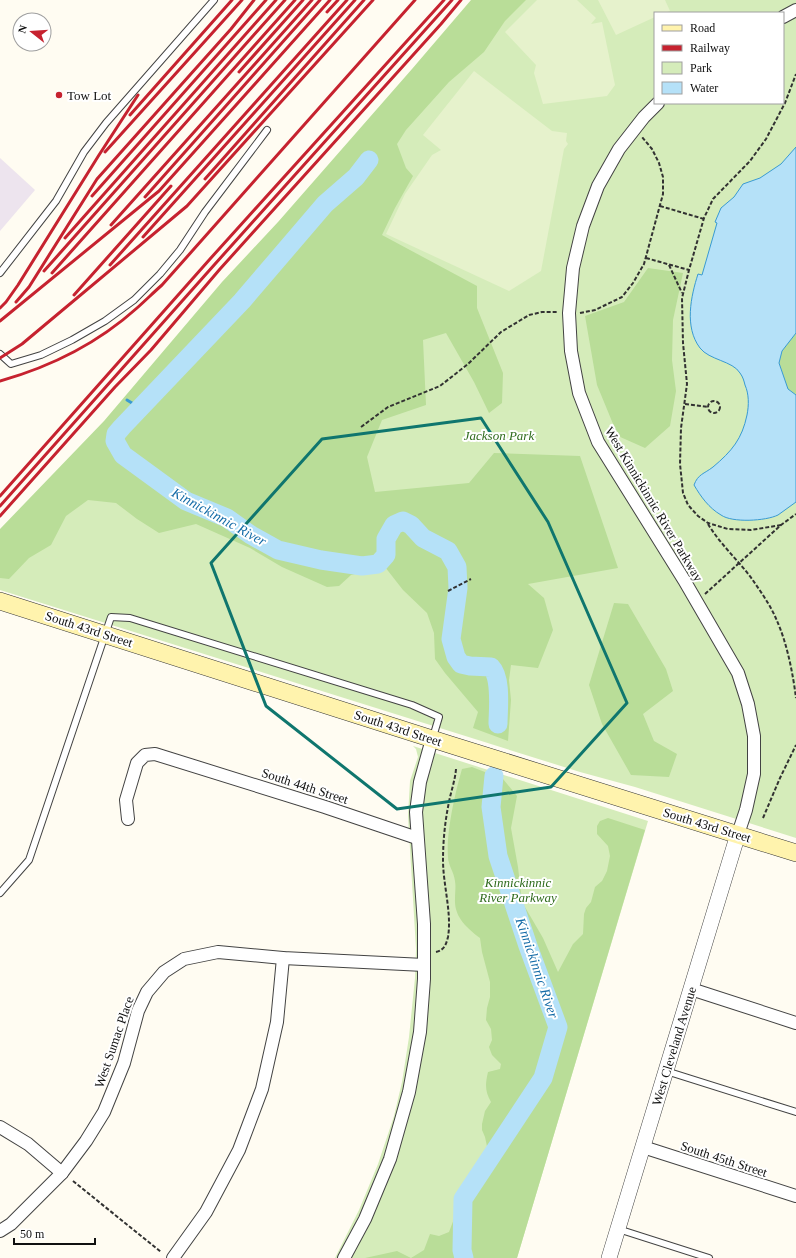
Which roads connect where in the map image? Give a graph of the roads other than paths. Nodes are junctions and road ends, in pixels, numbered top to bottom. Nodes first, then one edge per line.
1 (214, 0) edge
2 (796, 10) edge
3 (784, 16) edge
4 (657, 104) edge
5 (267, 130) dead end
6 (0, 273) edge
7 (0, 354) edge
8 (0, 601) edge
9 (104, 634) junction
10 (432, 739) junction
11 (128, 819) dead end
12 (738, 834) junction
13 (417, 838) junction
14 (796, 853) edge
15 (0, 893) edge
16 (283, 958) junction
17 (424, 965) junction
18 (691, 989) junction
19 (796, 1023) edge
20 (666, 1071) junction
21 (796, 1112) edge
22 (0, 1127) edge
23 (643, 1148) junction
24 (62, 1173) junction
25 (796, 1196) edge
26 (618, 1229) junction
27 (0, 1231) edge
28 (173, 1258) edge
29 (344, 1258) edge
30 (609, 1258) edge
31 (709, 1258) edge

1 - 6 lane
2 - 3 street
4 - 12 street, West Kinnickinnic River Parkway
5 - 7 lane
8 - 9 main road, South 43rd Street
9 - 10 main road, South 43rd Street
9 - 10 lane
9 - 15 lane
10 - 12 main road, South 43rd Street
10 - 13 street
11 - 13 street, South 44th Street
12 - 14 main road, South 43rd Street
12 - 18 street, West Cleveland Avenue
13 - 17 street
16 - 17 street, West Sumac Place
16 - 24 street, West Sumac Place
16 - 28 street
17 - 29 street
18 - 19 street
18 - 20 street, West Cleveland Avenue
20 - 21 lane
20 - 23 street, West Cleveland Avenue
22 - 24 street
23 - 25 street, South 45th Street
23 - 26 street, West Cleveland Avenue
24 - 27 street, West Sumac Place
26 - 30 street, West Cleveland Avenue
26 - 31 lane

